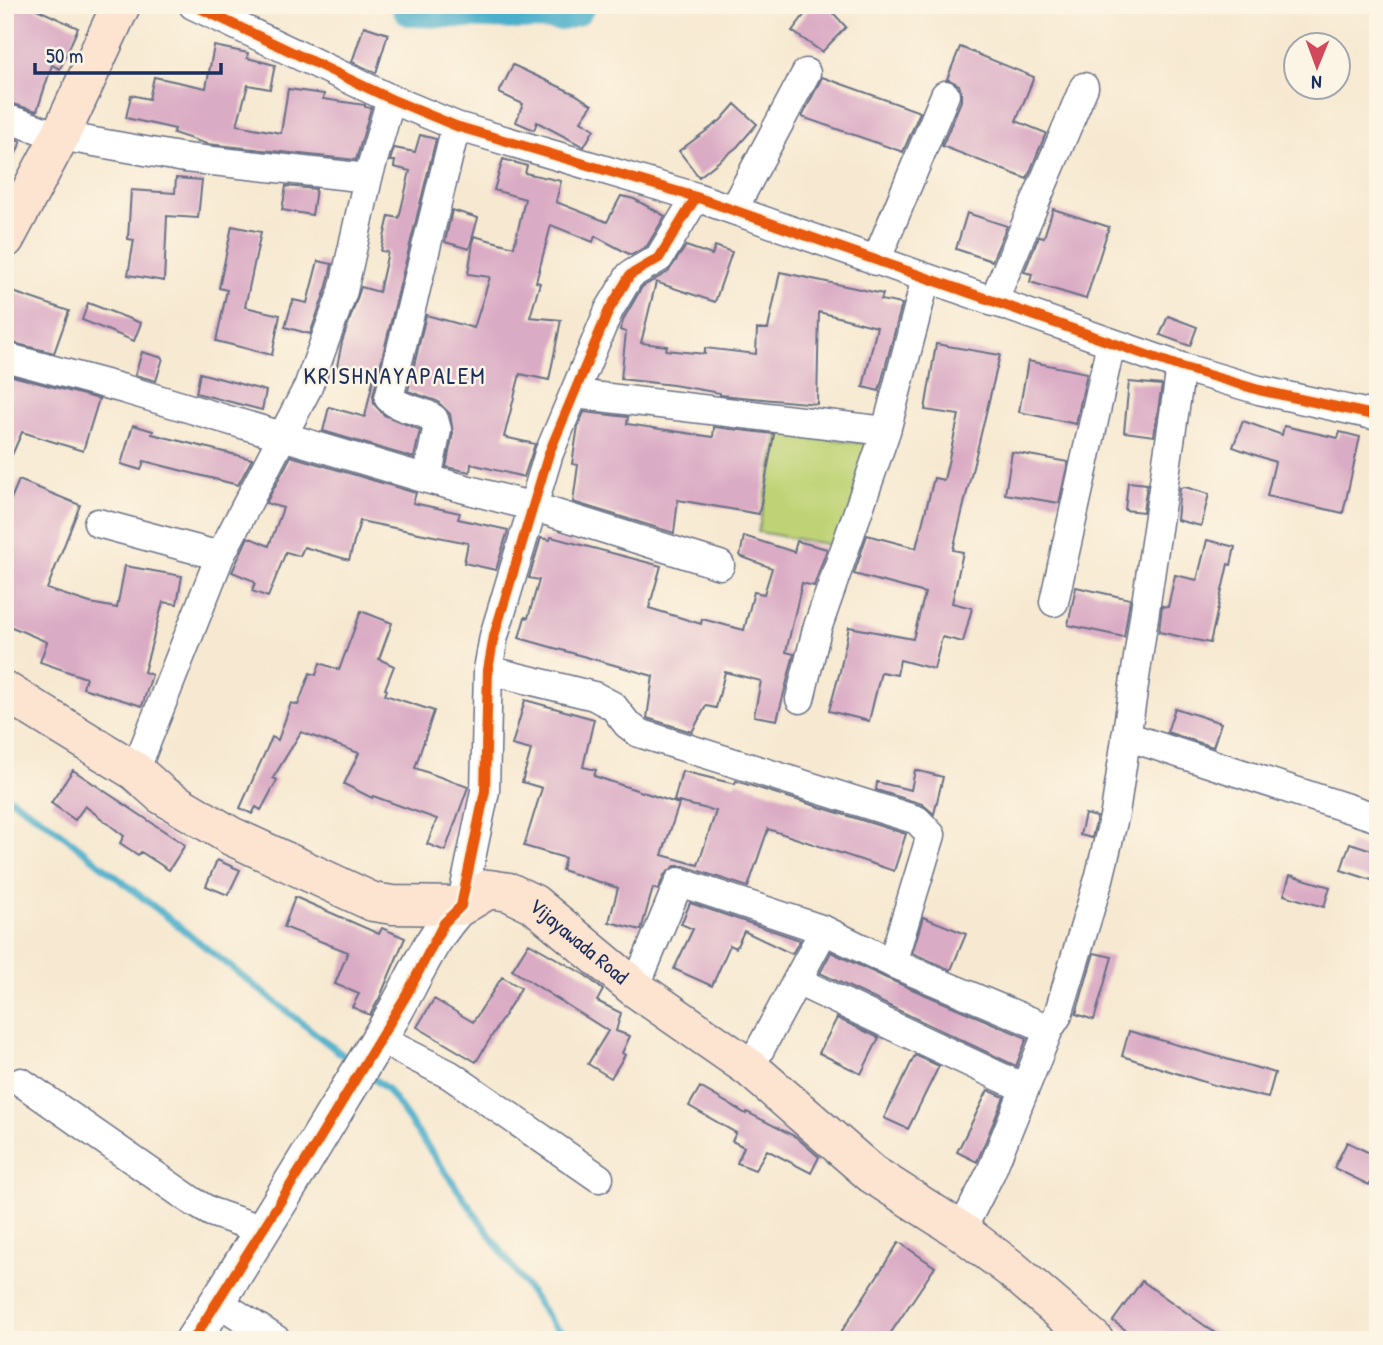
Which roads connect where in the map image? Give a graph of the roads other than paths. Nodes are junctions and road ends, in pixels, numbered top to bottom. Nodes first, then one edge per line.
1 (121, 5) edge
2 (192, 5) edge
3 (806, 73) dead end
4 (1084, 87) dead end
5 (945, 96) dead end
6 (391, 99) junction
7 (5, 118) edge
8 (456, 126) junction
9 (60, 136) junction
10 (368, 178) junction
11 (16, 196) edge
12 (696, 197) junction
13 (733, 210) junction
14 (5, 239) edge
15 (876, 261) junction
16 (926, 278) junction
17 (993, 302) junction
18 (1111, 343) junction
19 (5, 358) edge
20 (1181, 367) junction
21 (575, 394) junction
22 (1378, 416) edge
23 (886, 430) junction
24 (281, 436) junction
25 (427, 479) junction
26 (534, 507) junction
27 (98, 523) dead end
28 (220, 556) junction
29 (720, 565) dead end
30 (1055, 602) dead end
31 (488, 670) junction
32 (5, 691) edge
33 (800, 698) dead end
34 (1126, 736) junction
35 (135, 771) junction
36 (1378, 818) edge
37 (461, 906) junction
38 (824, 930) junction
39 (892, 963) junction
40 (797, 981) junction
41 (635, 988) junction
42 (1049, 1029) junction
43 (376, 1044) junction
44 (750, 1068) junction
45 (21, 1082) dead end
46 (1024, 1088) junction
47 (599, 1178) dead end
48 (263, 1230) junction
49 (961, 1231) junction
50 (218, 1302) junction
51 (193, 1340) edge
52 (277, 1340) edge
53 (1094, 1340) edge

1 - 9 main road
2 - 6 street
3 - 13 street
4 - 17 street
5 - 15 street
6 - 8 street
6 - 10 street
7 - 9 street
8 - 12 street
8 - 25 street
9 - 10 street
9 - 11 main road
10 - 24 street
11 - 14 main road
12 - 13 street
12 - 21 street
13 - 15 street
15 - 16 street
16 - 17 street
16 - 23 street
17 - 18 street
18 - 20 street
18 - 30 street
19 - 24 street
20 - 22 street
20 - 34 street
21 - 23 street
21 - 26 street
23 - 33 street
24 - 25 street
24 - 28 street
25 - 26 street
26 - 29 street
26 - 31 street
27 - 28 street
28 - 35 street
31 - 37 street
31 - 39 street
32 - 35 main road, Vijayawada Road
34 - 36 street
34 - 42 street
35 - 37 main road, Vijayawada Road
37 - 41 main road, Vijayawada Road
37 - 43 street
38 - 39 street
38 - 40 street
38 - 41 street
39 - 42 street
40 - 44 street
40 - 46 street
41 - 44 main road, Vijayawada Road
42 - 46 street
43 - 47 street
43 - 48 street
44 - 49 main road, Vijayawada Road
45 - 48 street
46 - 49 street
48 - 50 street
49 - 53 main road, Vijayawada Road
50 - 51 street
50 - 52 street

